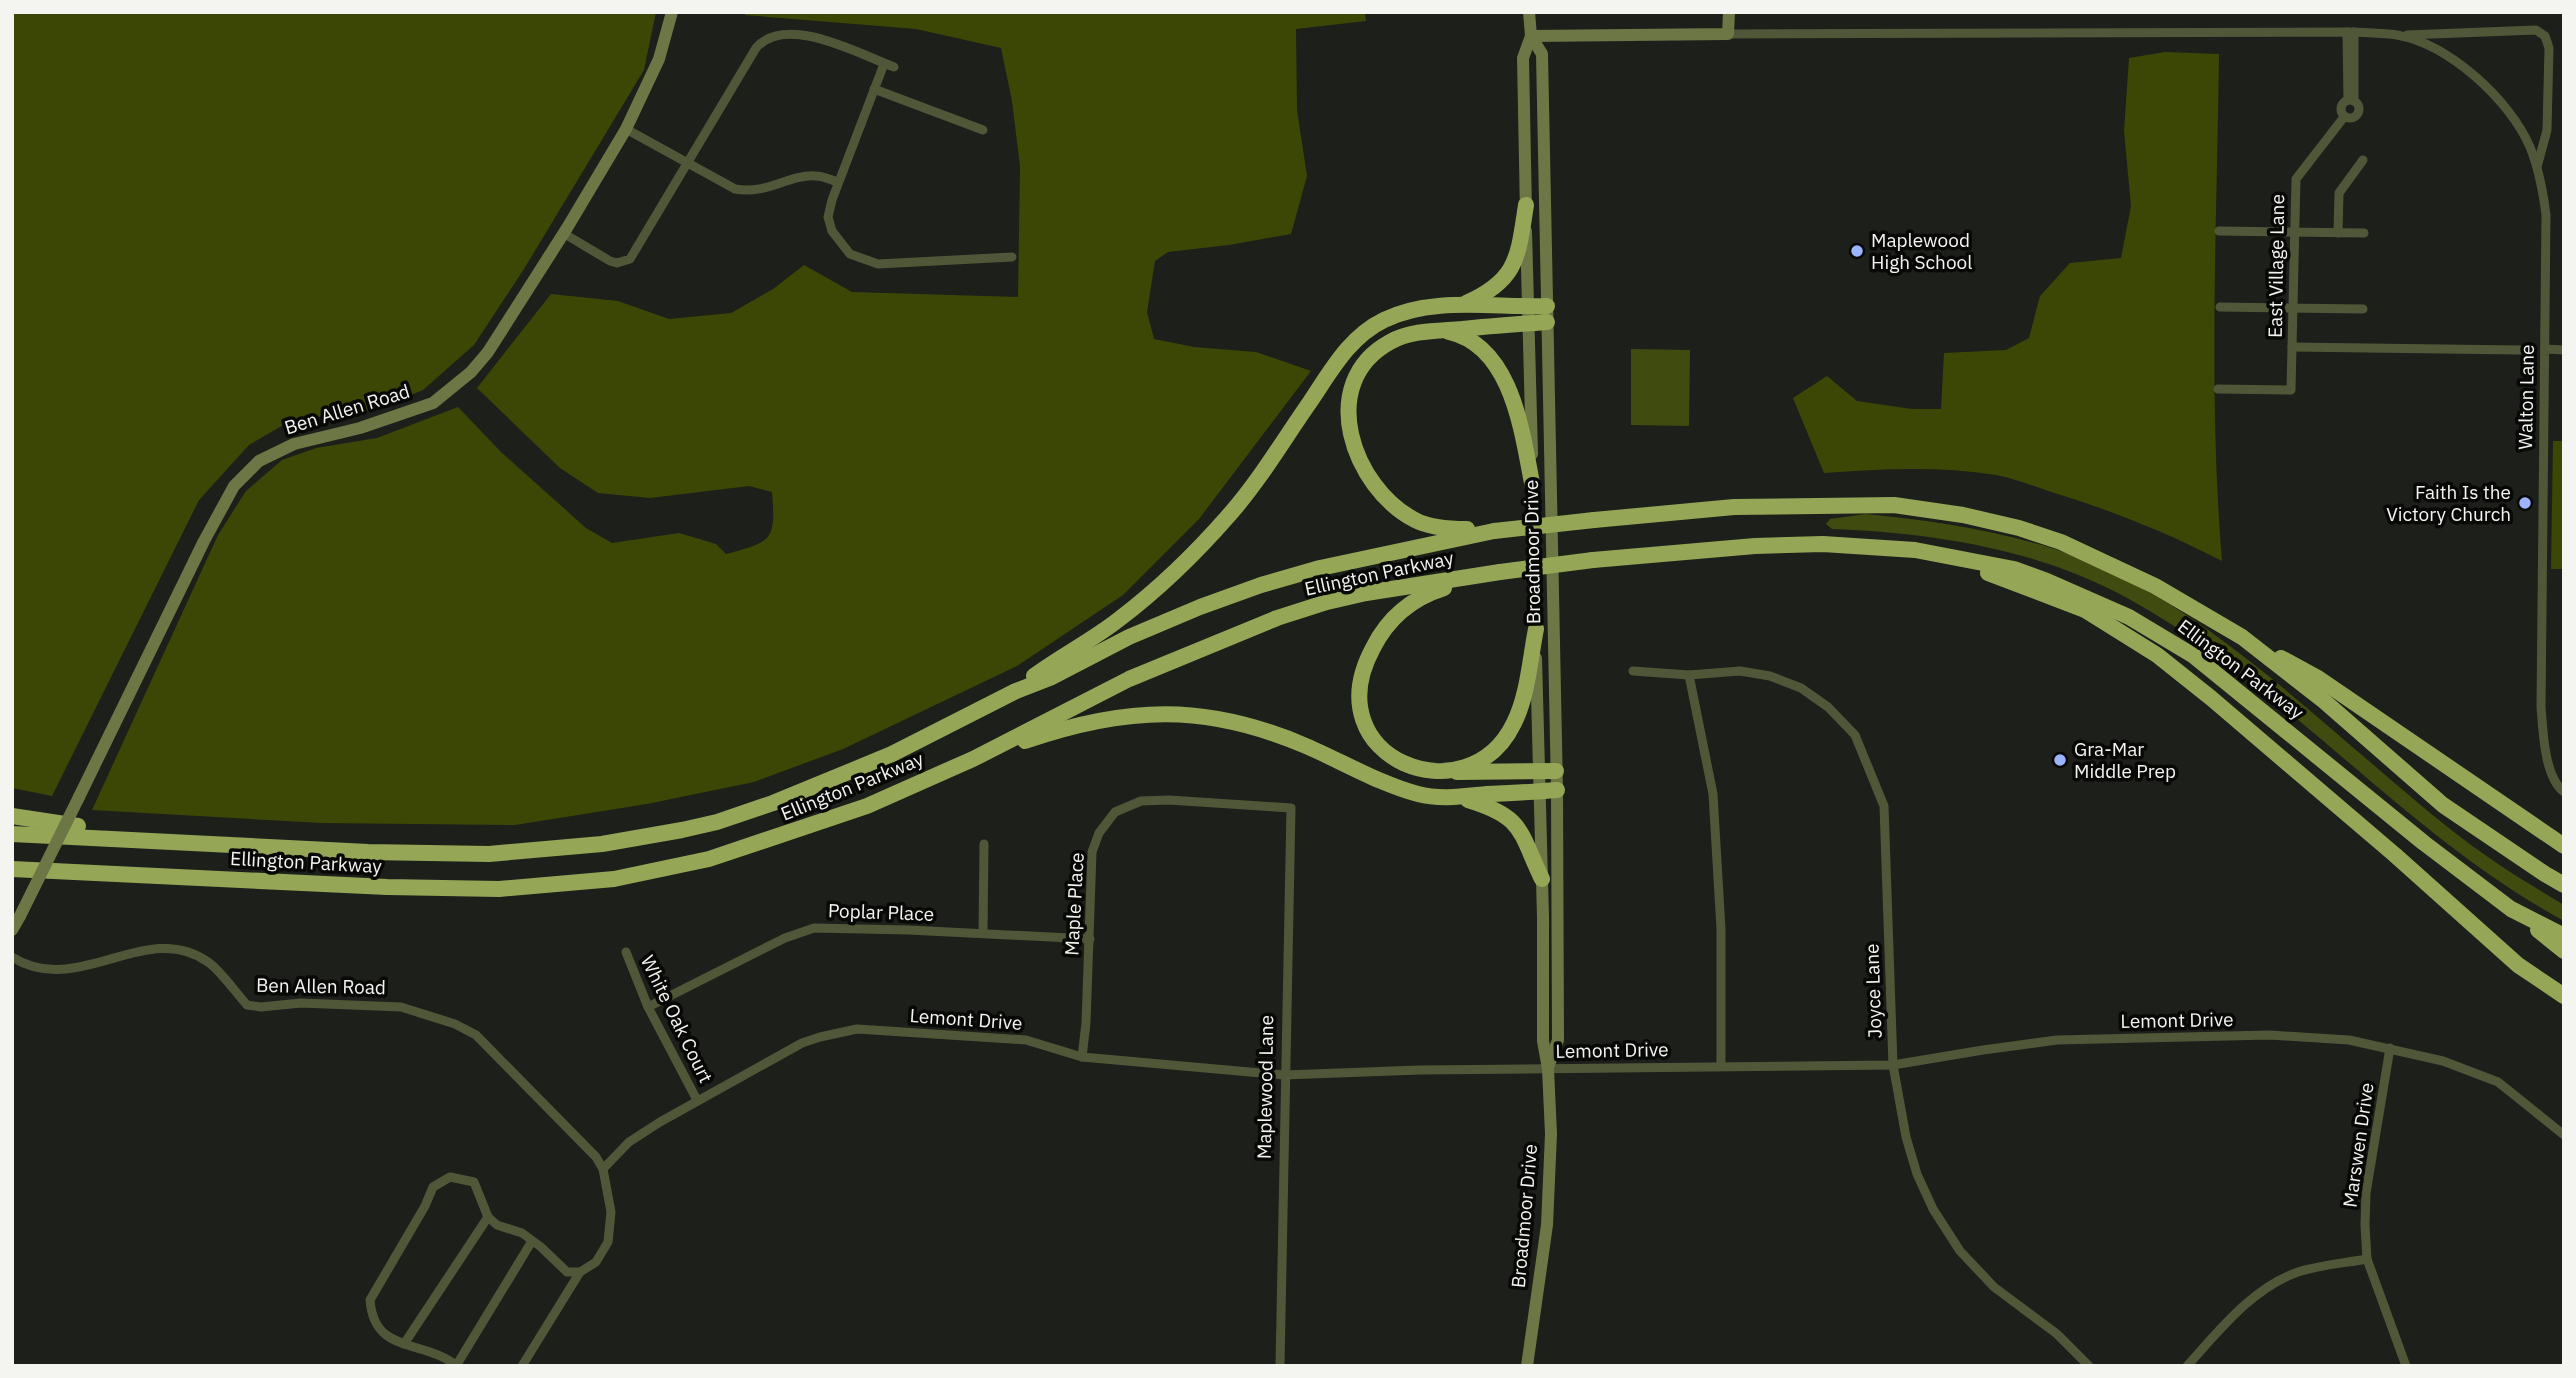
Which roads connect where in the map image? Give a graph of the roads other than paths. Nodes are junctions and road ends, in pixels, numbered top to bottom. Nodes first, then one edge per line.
1 (672, 12) edge
2 (1529, 12) edge
3 (1729, 12) edge
4 (2350, 32) junction
5 (1728, 34) junction
6 (2398, 35) junction
7 (1531, 36) junction
8 (874, 89) junction
9 (2351, 100) junction
10 (2344, 117) junction
11 (626, 129) junction
12 (983, 130) dead end
13 (2363, 160) dead end
14 (688, 164) junction
15 (2537, 167) junction
16 (838, 182) junction
17 (1526, 205) junction
18 (2219, 231) dead end
19 (2294, 232) junction
20 (563, 233) junction
21 (2338, 233) junction
22 (2364, 233) dead end
23 (1012, 257) dead end
24 (1460, 306) junction
25 (1528, 307) junction
26 (2220, 307) dead end
27 (2292, 308) junction
28 (2363, 309) dead end
29 (1547, 314) junction
30 (1529, 324) junction
31 (1440, 331) junction
32 (2292, 348) junction
33 (2545, 349) junction
34 (2519, 350) dead end
35 (2564, 350) edge
36 (2218, 389) dead end
37 (1532, 483) junction
38 (1494, 531) junction
39 (1915, 550) junction
40 (1500, 572) junction
41 (1536, 629) junction
42 (2242, 638) junction
43 (1633, 671) dead end
44 (1689, 675) junction
45 (1016, 691) junction
46 (974, 759) junction
47 (1547, 771) junction
48 (1437, 772) junction
49 (1557, 790) junction
50 (1540, 791) junction
51 (2564, 792) edge
52 (1458, 797) junction
53 (1292, 808) joint
54 (12, 816) edge
55 (12, 834) edge
56 (195, 842) junction
57 (984, 844) dead end
58 (2564, 846) edge
59 (12, 869) edge
60 (121, 874) junction
61 (12, 876) edge
62 (1542, 879) junction
63 (2564, 885) edge
64 (2511, 909) junction
65 (12, 930) edge
66 (983, 933) junction
67 (2564, 936) edge
68 (1090, 939) junction
69 (2564, 951) edge
70 (626, 952) dead end
71 (12, 957) edge
72 (2564, 996) edge
73 (648, 1007) junction
74 (2390, 1048) junction
75 (1082, 1057) junction
76 (1893, 1065) junction
77 (1721, 1066) junction
78 (1548, 1069) junction
79 (1284, 1075) junction
80 (697, 1100) junction
81 (2564, 1135) edge
82 (603, 1169) junction
83 (488, 1217) junction
84 (532, 1241) junction
85 (2367, 1259) junction
86 (579, 1272) junction
87 (404, 1344) junction
88 (456, 1366) edge
89 (522, 1366) edge
90 (1280, 1366) edge
91 (1527, 1366) edge
92 (2089, 1366) edge
93 (2187, 1366) edge
94 (2406, 1366) edge

1 - 11 main road, Ben Allen Road
2 - 7 main road, Broadmoor Drive
3 - 5 main road
4 - 5 street, Walton Lane
4 - 6 street, Walton Lane
4 - 9 street, East Village Lane
5 - 7 main road, Walton Lane
6 - 15 street, Walton Lane
6 - 15 street, Walton Lane
7 - 17 main road, Broadmoor Drive
7 - 29 main road, Broadmoor Drive
8 - 12 street
8 - 14 street
8 - 16 street
9 - 10 street, East Village Lane
9 - 10 street, East Village Lane
10 - 19 street, East Village Lane
11 - 14 street
11 - 20 main road, Ben Allen Road
13 - 21 street
14 - 16 street
14 - 20 street
15 - 33 street, Walton Lane
16 - 23 street
17 - 24 highway
17 - 25 main road, Broadmoor Drive
18 - 19 street
19 - 21 street
19 - 27 street, East Village Lane
20 - 65 main road, Ben Allen Road, bridge
21 - 22 street
24 - 25 highway
24 - 45 highway
25 - 29 highway
25 - 30 main road, Broadmoor Drive
26 - 27 street
27 - 28 street
27 - 32 street, East Village Lane
29 - 30 highway
29 - 47 main road, Broadmoor Drive
30 - 31 highway
30 - 37 main road, Broadmoor Drive
31 - 37 highway
31 - 38 highway
32 - 34 street
32 - 36 street, East Village Lane
33 - 35 street
33 - 51 street, Walton Lane
37 - 41 main road, Broadmoor Drive
38 - 42 highway, Ellington Parkway, bridge
38 - 45 highway, Ellington Parkway
39 - 40 highway, Ellington Parkway, bridge
39 - 64 highway, Ellington Parkway
39 - 72 highway
40 - 46 highway, Ellington Parkway
40 - 48 highway
41 - 47 main road, Broadmoor Drive
41 - 48 highway
42 - 58 highway
42 - 63 highway, Ellington Parkway
43 - 44 street, Joyce Lane
44 - 76 street, Joyce Lane
44 - 77 street
45 - 56 highway, Ellington Parkway
46 - 52 highway
46 - 60 highway, Ellington Parkway
47 - 48 highway
47 - 49 main road, Broadmoor Drive
47 - 50 main road, Broadmoor Drive
49 - 50 highway
49 - 78 main road, Broadmoor Drive
50 - 52 highway
50 - 62 main road, Broadmoor Drive
52 - 62 highway
53 - 68 street, Maple Place
53 - 79 street, Maplewood Lane
54 - 56 highway
55 - 56 highway, Ellington Parkway
57 - 66 street
59 - 60 highway, Ellington Parkway
60 - 61 highway
62 - 78 main road, Broadmoor Drive
64 - 67 highway, Ellington Parkway
64 - 69 highway
66 - 68 street, Poplar Place
66 - 73 street, Poplar Place
68 - 75 street, Maple Place
70 - 73 street, White Oak Court
71 - 82 street, Ben Allen Road
73 - 80 street, White Oak Court
74 - 76 street, Lemont Drive
74 - 81 street, Lemont Drive
74 - 85 street, Marswen Drive
75 - 79 street, Lemont Drive
75 - 80 street, Lemont Drive
76 - 77 street, Lemont Drive
76 - 92 street, Joyce Lane
77 - 78 street, Lemont Drive
78 - 79 street, Lemont Drive
78 - 91 main road, Broadmoor Drive
79 - 90 street, Maplewood Lane
80 - 82 street, Lemont Drive
82 - 86 street, Ben Allen Road
83 - 84 street
83 - 87 street
83 - 87 street
84 - 86 street
84 - 88 street
85 - 93 street
85 - 94 street, Marswen Drive
86 - 89 street, Ben Allen Road
87 - 88 street

